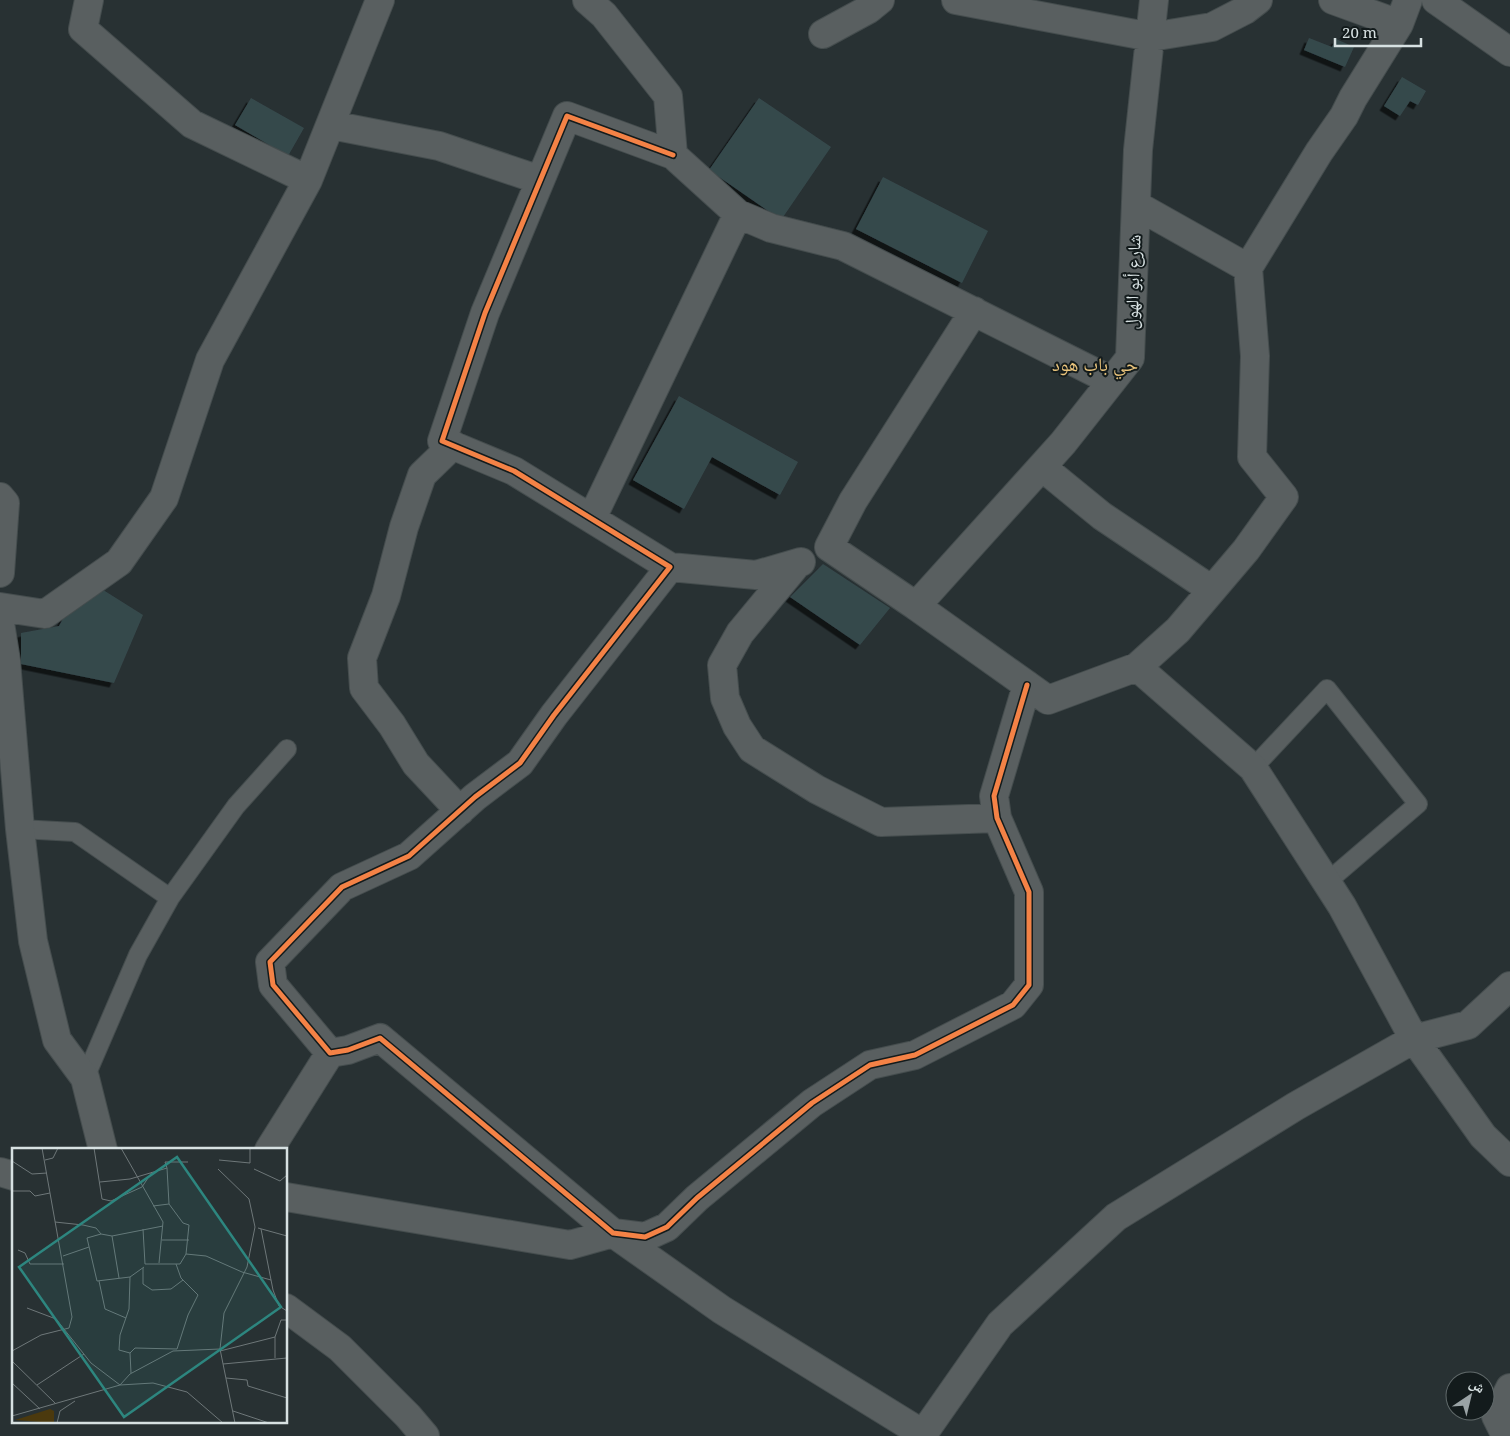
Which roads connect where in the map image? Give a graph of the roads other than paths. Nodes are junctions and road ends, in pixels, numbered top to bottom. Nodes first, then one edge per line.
1 (89, 0) edge
2 (380, 0) edge
3 (586, 0) edge
4 (880, 0) edge
5 (956, 0) edge
6 (1154, 0) edge
7 (1258, 0) edge
8 (1333, 0) edge
9 (1436, 0) edge
10 (1403, 12) edge
11 (823, 34) dead end
12 (1150, 37) junction
13 (1510, 52) edge
14 (330, 125) junction
15 (673, 155) junction
16 (308, 180) junction
17 (540, 180) junction
18 (1136, 206) junction
19 (738, 214) junction
20 (1248, 268) junction
21 (974, 311) junction
22 (1112, 381) junction
23 (453, 445) junction
24 (1042, 467) junction
25 (0, 497) edge
26 (592, 518) junction
27 (828, 548) junction
28 (798, 564) junction
29 (670, 567) junction
30 (0, 573) edge
31 (1212, 590) junction
32 (916, 606) junction
33 (0, 607) edge
34 (0, 623) edge
35 (1137, 667) junction
36 (1027, 685) junction
37 (286, 749) dead end
38 (1253, 768) junction
39 (460, 811) junction
40 (997, 818) junction
41 (14, 843) edge
42 (1327, 882) junction
43 (170, 898) junction
44 (1510, 986) edge
45 (1414, 1039) junction
46 (330, 1053) junction
47 (85, 1078) junction
48 (102, 1148) edge
49 (271, 1148) edge
50 (1510, 1162) edge
51 (288, 1197) edge
52 (612, 1233) junction
53 (288, 1309) edge
54 (1510, 1388) edge
55 (922, 1435) edge
56 (425, 1436) edge
57 (1506, 1436) edge

1 - 16 street
2 - 14 street
3 - 15 street
4 - 11 street
5 - 12 street
6 - 12 street, شارع أبو الهول
7 - 12 street
8 - 10 street
9 - 13 street
10 - 20 street
12 - 18 street, شارع أبو الهول
14 - 16 street
14 - 17 street
15 - 17 street
15 - 19 street
16 - 33 street
17 - 23 street
18 - 20 street
18 - 22 street, شارع أبو الهول
19 - 21 street
19 - 26 street
20 - 31 street
21 - 22 street
21 - 27 street
22 - 24 street, شارع أبو الهول
23 - 26 street
23 - 39 street
24 - 31 street
24 - 32 street, شارع أبو الهول
25 - 30 street
26 - 29 street
27 - 28 street
27 - 32 street
28 - 29 street
28 - 40 street
29 - 39 street
31 - 35 street
32 - 36 street
34 - 41 street
35 - 36 street
35 - 38 street
36 - 40 street
37 - 43 lane
38 - 42 street
38 - 42 lane
39 - 46 street
40 - 52 street
41 - 43 lane
41 - 47 street
42 - 45 street
43 - 47 lane
44 - 45 street
45 - 50 street
45 - 55 street
46 - 49 street
46 - 52 street
47 - 48 street
51 - 52 street
52 - 55 street
53 - 56 street
54 - 57 street

